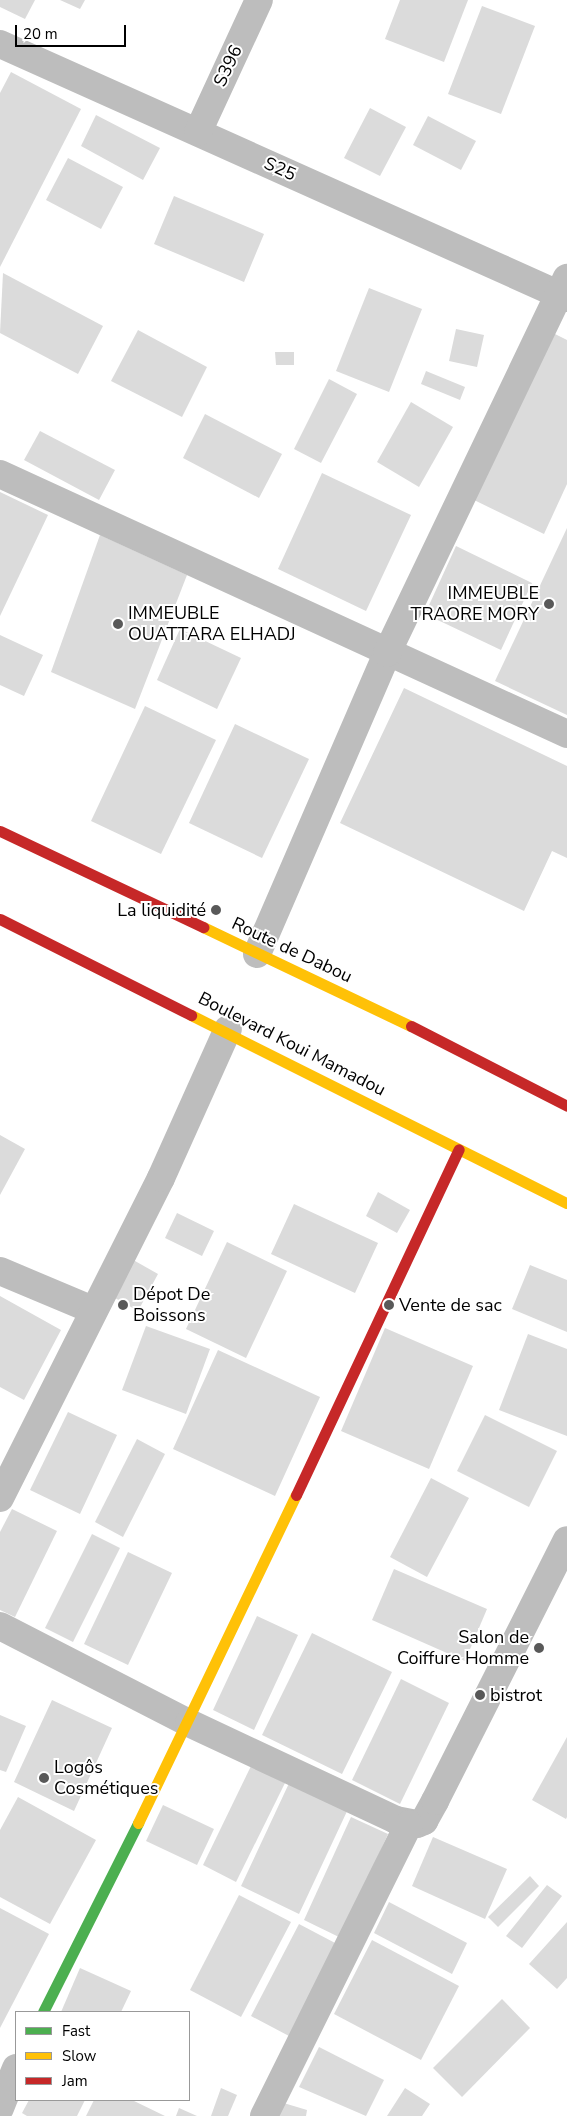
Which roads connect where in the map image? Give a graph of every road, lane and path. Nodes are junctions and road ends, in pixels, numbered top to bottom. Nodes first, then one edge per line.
1 (259, 0) edge
2 (0, 44) edge
3 (198, 132) junction
4 (565, 291) edge
5 (0, 474) edge
6 (387, 653) junction
7 (567, 734) edge
8 (0, 831) edge
9 (0, 919) edge
10 (257, 954) junction
11 (228, 1029) junction
12 (567, 1106) edge
13 (459, 1149) junction
14 (567, 1203) edge
15 (0, 1271) edge
16 (93, 1310) junction
17 (0, 1498) edge
18 (567, 1540) edge
19 (0, 1626) edge
20 (188, 1723) junction
21 (409, 1824) junction
22 (44, 2011) edge
23 (15, 2070) edge
24 (0, 2108) edge
25 (264, 2116) edge

1 - 3 street, S396
2 - 3 street, S25
3 - 4 street, S25
4 - 6 street
5 - 6 street
6 - 7 street
6 - 10 street
8 - 10 main road, Route de Dabou
9 - 11 main road, Boulevard Koui Mamadou
10 - 12 main road, Route de Dabou
11 - 13 main road, Boulevard Koui Mamadou
11 - 16 street
13 - 14 main road, Boulevard Koui Mamadou
13 - 20 main road
15 - 16 street
16 - 17 street
18 - 21 street
19 - 20 street
20 - 21 street
20 - 22 main road
21 - 25 street
23 - 24 street

